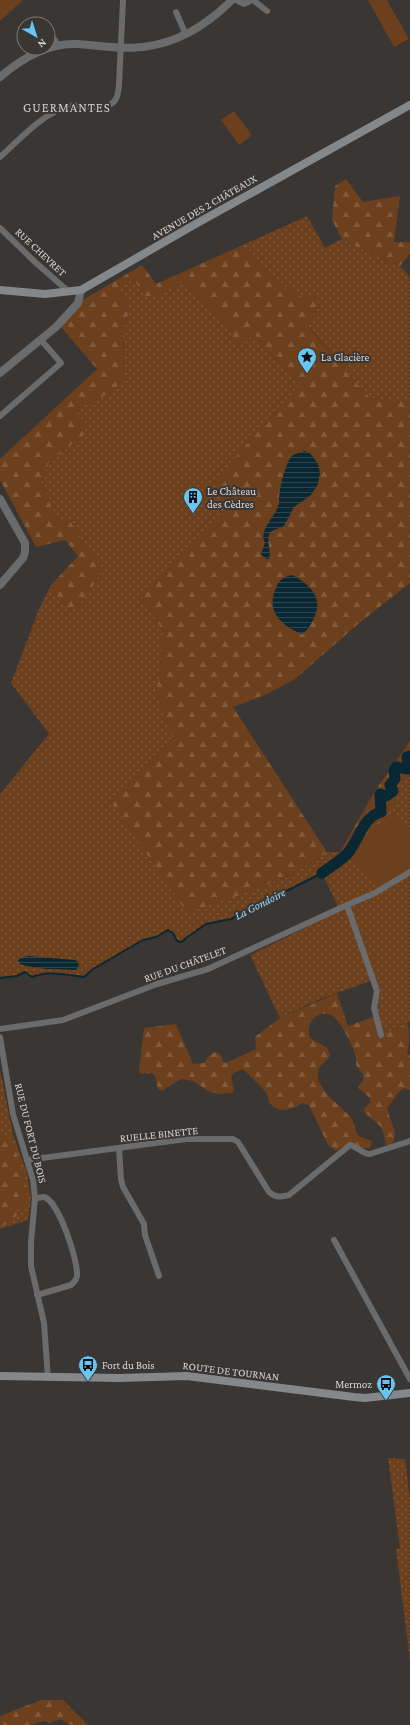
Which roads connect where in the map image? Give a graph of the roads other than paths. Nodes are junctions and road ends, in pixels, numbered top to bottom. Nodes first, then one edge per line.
1 (123, 0) edge
2 (232, 0) edge
3 (236, 0) edge
4 (252, 0) edge
5 (267, 11) dead end
6 (176, 12) dead end
7 (186, 35) junction
8 (56, 43) edge
9 (57, 46) joint
10 (121, 48) junction
11 (26, 56) edge
12 (0, 77) edge
13 (410, 105) edge
14 (0, 157) edge
15 (0, 228) edge
16 (0, 290) edge
17 (81, 290) junction
18 (68, 291) junction
19 (41, 340) junction
20 (0, 374) edge
21 (0, 416) edge
22 (0, 499) edge
23 (0, 585) edge
24 (410, 872) edge
25 (347, 905) junction
26 (0, 1029) edge
27 (381, 1036) dead end
28 (0, 1037) edge
29 (410, 1142) edge
30 (119, 1148) junction
31 (27, 1160) junction
32 (35, 1198) junction
33 (334, 1240) dead end
34 (159, 1276) dead end
35 (37, 1295) junction
36 (0, 1376) edge
37 (48, 1378) junction
38 (410, 1379) edge
39 (410, 1393) edge

1 - 10 street
2 - 7 street
3 - 4 street
4 - 5 street
6 - 7 street
7 - 10 street
8 - 9 street
9 - 10 street
10 - 14 street
11 - 12 street
13 - 17 main road, AVENUE DES 2 CHÂTEAUX
15 - 18 street, RUE CHEVRET
16 - 18 main road, AVENUE DES 2 CHÂTEAUX
17 - 18 main road, AVENUE DES 2 CHÂTEAUX
17 - 19 street
19 - 20 street
19 - 21 street
22 - 23 street
24 - 25 street, RUE DU CHÂTELET
25 - 26 street, RUE DU CHÂTELET
25 - 27 street
28 - 31 street, RUE DU FORT DU BOIS
29 - 30 street, RUELLE BINETTE
30 - 31 street, RUELLE BINETTE
30 - 34 street
31 - 32 street, RUE DU FORT DU BOIS
32 - 35 street, RUE DU FORT DU BOIS
32 - 35 street
33 - 38 street
35 - 37 street, RUE DU FORT DU BOIS
36 - 37 main road, ROUTE DE TOURNAN
37 - 39 main road, ROUTE DE TOURNAN

